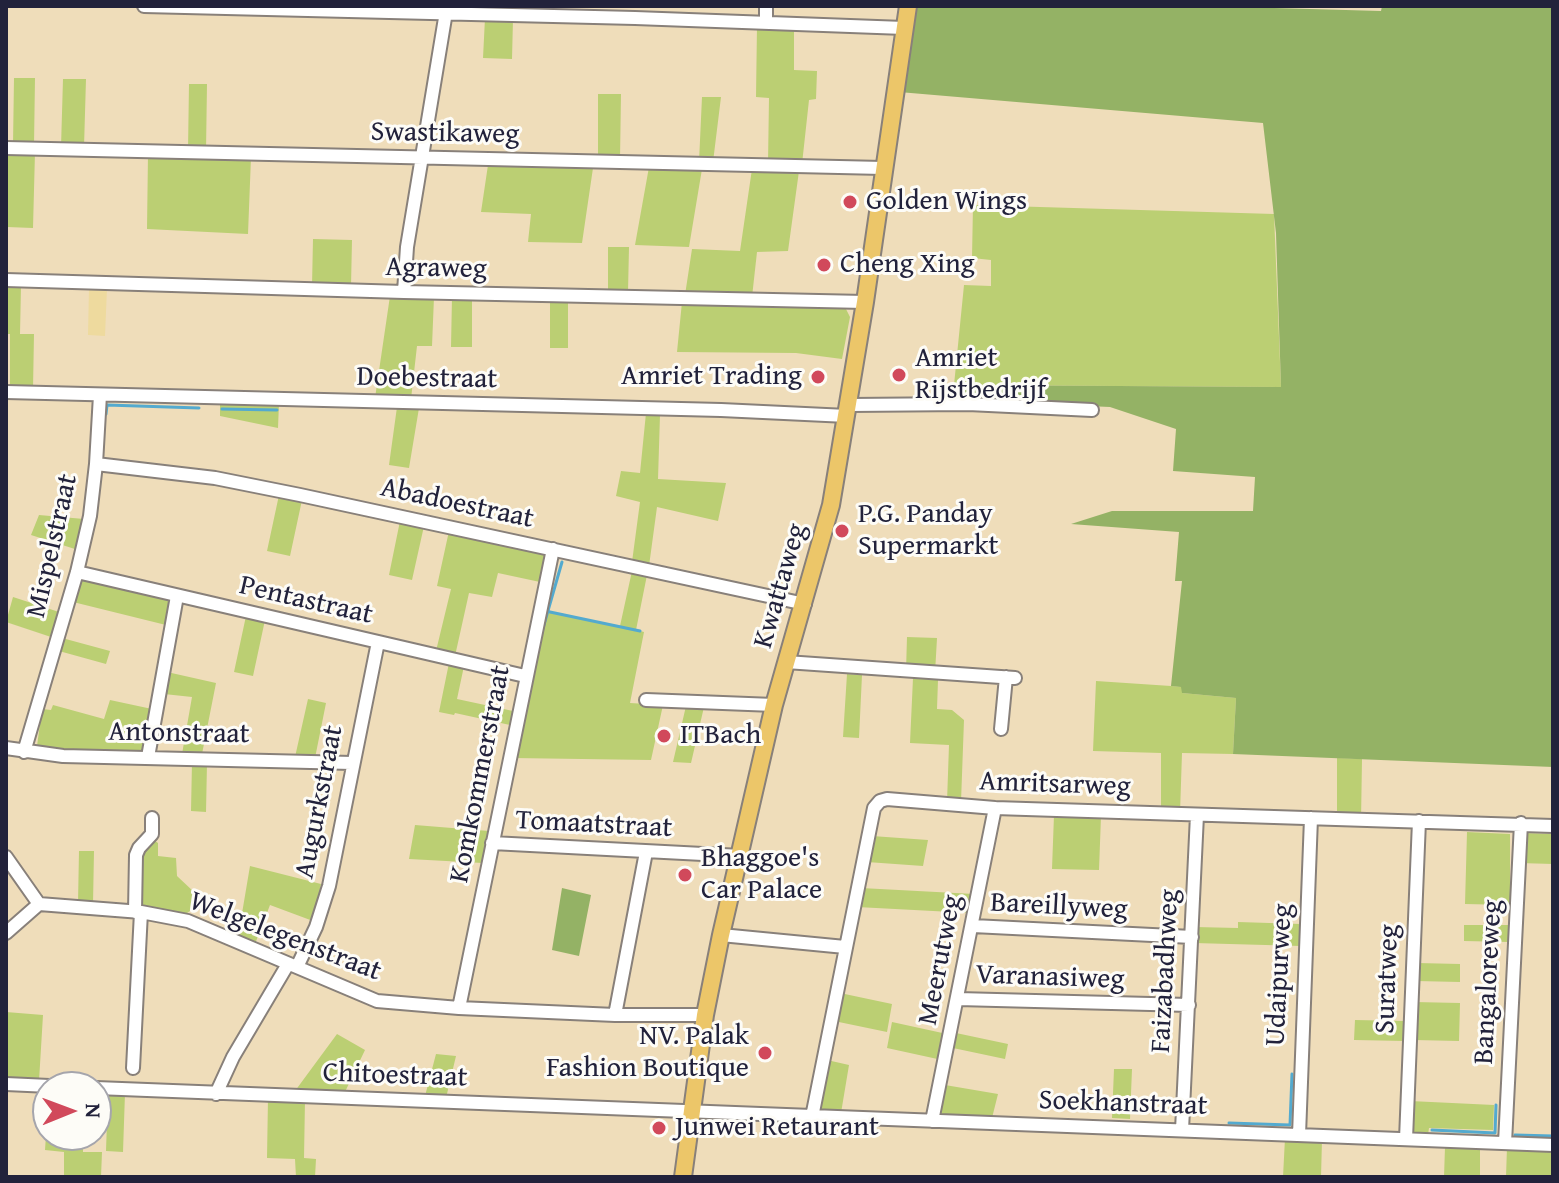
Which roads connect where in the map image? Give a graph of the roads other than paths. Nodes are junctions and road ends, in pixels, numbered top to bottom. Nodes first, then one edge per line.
1 (144, 6) edge
2 (766, 6) edge
3 (908, 6) edge
4 (446, 10) edge
5 (766, 23) junction
6 (904, 28) junction
7 (6, 148) edge
8 (423, 158) junction
9 (883, 168) junction
10 (6, 280) edge
11 (404, 292) junction
12 (865, 302) junction
13 (6, 392) edge
14 (100, 395) junction
15 (1092, 410) dead end
16 (848, 411) junction
17 (96, 464) junction
18 (553, 549) junction
19 (77, 572) junction
20 (177, 596) junction
21 (805, 604) junction
22 (378, 642) junction
23 (786, 662) junction
24 (525, 676) junction
25 (646, 700) dead end
26 (774, 705) junction
27 (1001, 729) dead end
28 (6, 748) edge
29 (24, 752) junction
30 (148, 757) junction
31 (352, 763) junction
32 (995, 808) junction
33 (1197, 815) junction
34 (152, 818) dead end
35 (1311, 818) junction
36 (1419, 821) junction
37 (1521, 823) junction
38 (1553, 826) edge
39 (492, 843) junction
40 (646, 852) junction
41 (741, 856) junction
42 (6, 857) edge
43 (39, 904) junction
44 (138, 912) junction
45 (973, 926) junction
46 (6, 933) edge
47 (721, 935) junction
48 (1192, 937) junction
49 (845, 947) junction
50 (292, 966) junction
51 (958, 999) junction
52 (1189, 1005) junction
53 (459, 1008) junction
54 (615, 1015) junction
55 (705, 1015) junction
56 (133, 1068) dead end
57 (6, 1084) edge
58 (32, 1085) edge
59 (112, 1089) edge
60 (216, 1094) junction
61 (692, 1111) junction
62 (812, 1117) junction
63 (932, 1121) junction
64 (1182, 1130) junction
65 (1299, 1135) junction
66 (1406, 1139) junction
67 (1505, 1143) junction
68 (1553, 1145) edge
69 (683, 1177) edge

1 - 4 street
2 - 5 street
3 - 6 main road, Kwattaweg
4 - 5 street
4 - 8 street
5 - 6 street
6 - 9 main road, Kwattaweg
7 - 8 street, Swastikaweg
8 - 9 street, Swastikaweg
8 - 11 street
9 - 12 main road, Kwattaweg
10 - 11 street, Agraweg
11 - 12 street, Agraweg
12 - 16 main road, Kwattaweg
13 - 14 street, Doebestraat
14 - 16 street, Doebestraat
14 - 17 street, Mispelstraat
15 - 16 street, Doebestraat
16 - 21 main road, Kwattaweg
17 - 18 street, Abadoestraat
17 - 19 street, Mispelstraat
18 - 21 street, Abadoestraat
18 - 24 street, Komkommerstraat
19 - 20 street, Pentastraat
19 - 29 street, Mispelstraat
20 - 22 street, Pentastraat
20 - 30 street
21 - 23 main road, Kwattaweg
22 - 24 street, Pentastraat
22 - 31 street, Augurkstraat
23 - 26 main road, Kwattaweg
23 - 27 street
24 - 39 street, Komkommerstraat
25 - 26 street
26 - 41 main road, Kwattaweg
28 - 29 street, Antonstraat
29 - 30 street, Antonstraat
30 - 31 street, Antonstraat
31 - 50 street, Augurkstraat
32 - 33 street, Amritsarweg
32 - 45 street, Meerutweg
32 - 49 street, Amritsarweg
33 - 35 street, Amritsarweg
33 - 48 street, Faizabadhweg
34 - 44 street
35 - 36 street, Amritsarweg
35 - 65 street, Udaipurweg
36 - 37 street, Amritsarweg
36 - 66 street, Suratweg
37 - 38 street, Amritsarweg
37 - 67 street, Bangaloreweg
39 - 40 street, Tomaatstraat
39 - 53 street, Komkommerstraat
40 - 41 street, Tomaatstraat
40 - 54 street
41 - 47 main road, Kwattaweg
42 - 43 street
43 - 44 street, Welgelegenstraat
43 - 46 street
44 - 50 street, Welgelegenstraat
44 - 56 street
45 - 48 street, Bareillyweg
45 - 51 street, Meerutweg
47 - 49 street
47 - 55 main road, Kwattaweg
48 - 52 street, Faizabadhweg
49 - 62 street, Amritsarweg
50 - 53 street, Welgelegenstraat
50 - 60 street, Augurkstraat
51 - 52 street, Varanasiweg
51 - 63 street, Meerutweg
52 - 64 street, Faizabadhweg
53 - 54 street, Welgelegenstraat
54 - 55 street, Welgelegenstraat
55 - 61 main road, Kwattaweg
57 - 58 street
59 - 60 street, Chitoestraat
60 - 61 street, Chitoestraat
61 - 62 street, Soekhanstraat
61 - 69 main road, Kwattaweg
62 - 63 street, Soekhanstraat
63 - 64 street, Soekhanstraat
64 - 65 street, Soekhanstraat
65 - 66 street, Soekhanstraat
66 - 67 street, Soekhanstraat
67 - 68 street, Soekhanstraat

